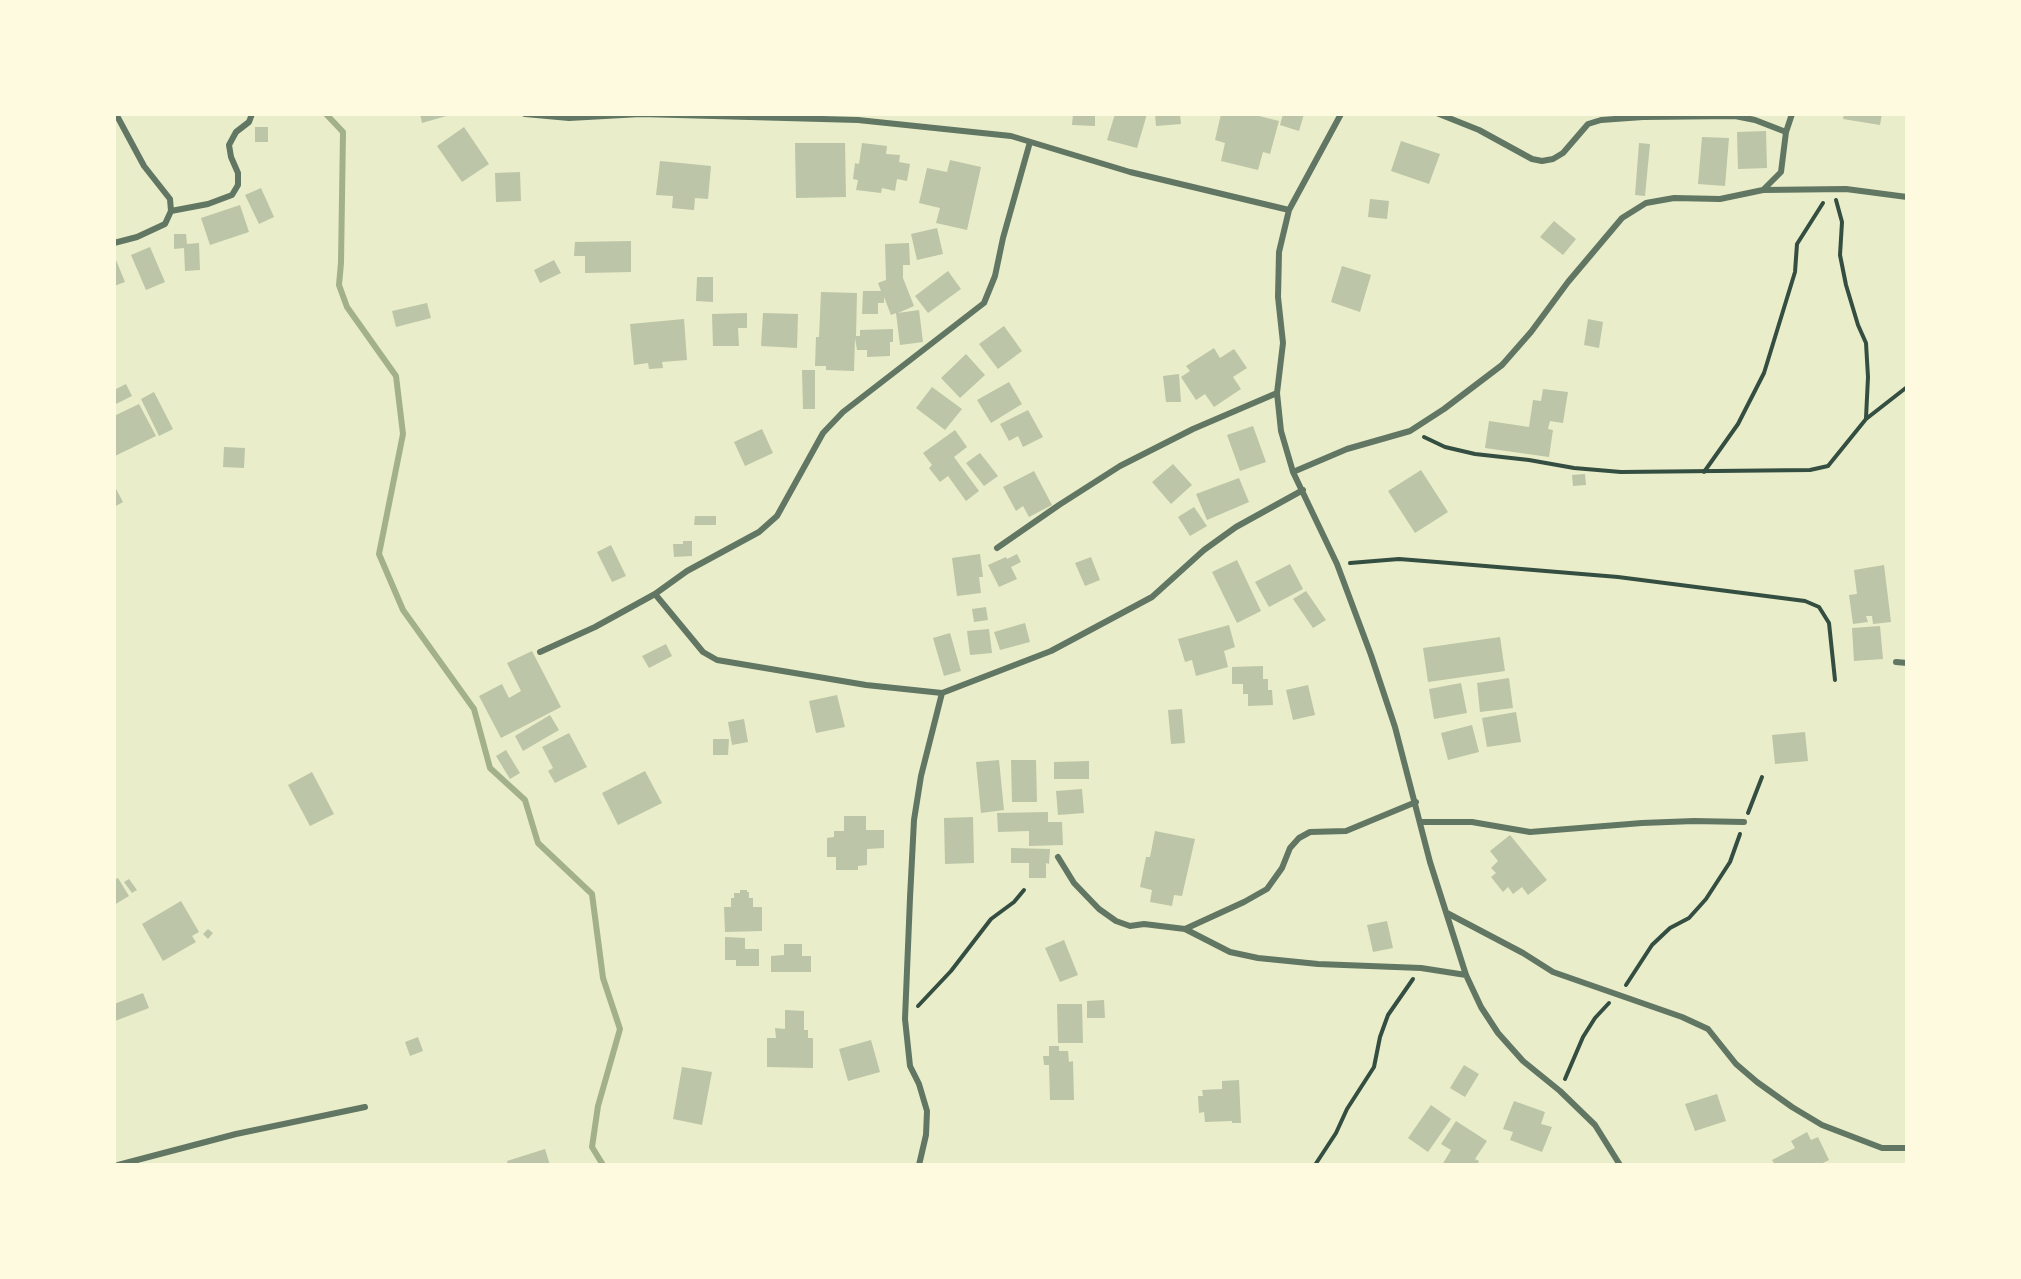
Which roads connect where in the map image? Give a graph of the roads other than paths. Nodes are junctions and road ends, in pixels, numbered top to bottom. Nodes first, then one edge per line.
1 (117, 114) edge
2 (252, 114) edge
3 (525, 114) edge
4 (1341, 114) edge
5 (1439, 114) edge
6 (1792, 114) edge
7 (1786, 132) junction
8 (1030, 142) junction
9 (1762, 190) junction
10 (1907, 197) edge
11 (1289, 210) junction
12 (171, 211) junction
13 (114, 243) edge
14 (1277, 393) junction
15 (1293, 472) junction
16 (1303, 490) junction
17 (997, 548) dead end
18 (655, 594) junction
19 (540, 652) dead end
20 (1896, 662) dead end
21 (1907, 663) edge
22 (942, 693) junction
23 (1416, 802) junction
24 (1420, 822) junction
25 (1744, 822) road end
26 (1058, 857) dead end
27 (1447, 913) junction
28 (1185, 929) junction
29 (1466, 975) junction
30 (365, 1107) dead end
31 (1907, 1148) edge
32 (118, 1165) edge
33 (920, 1165) edge
34 (1620, 1165) edge

1 - 12 street
2 - 12 street
3 - 8 street
4 - 11 street
5 - 7 street
6 - 7 street
7 - 9 street
8 - 11 street
8 - 18 street
9 - 10 street
9 - 15 street
11 - 14 street
12 - 13 street
14 - 15 street
14 - 17 street
15 - 16 street
16 - 22 street
16 - 23 street
18 - 19 street
18 - 22 street
20 - 21 street
22 - 33 street
23 - 24 street
23 - 28 street
24 - 25 street
24 - 27 street
26 - 28 street
27 - 29 street
27 - 31 street
28 - 29 street
29 - 34 street
30 - 32 street

